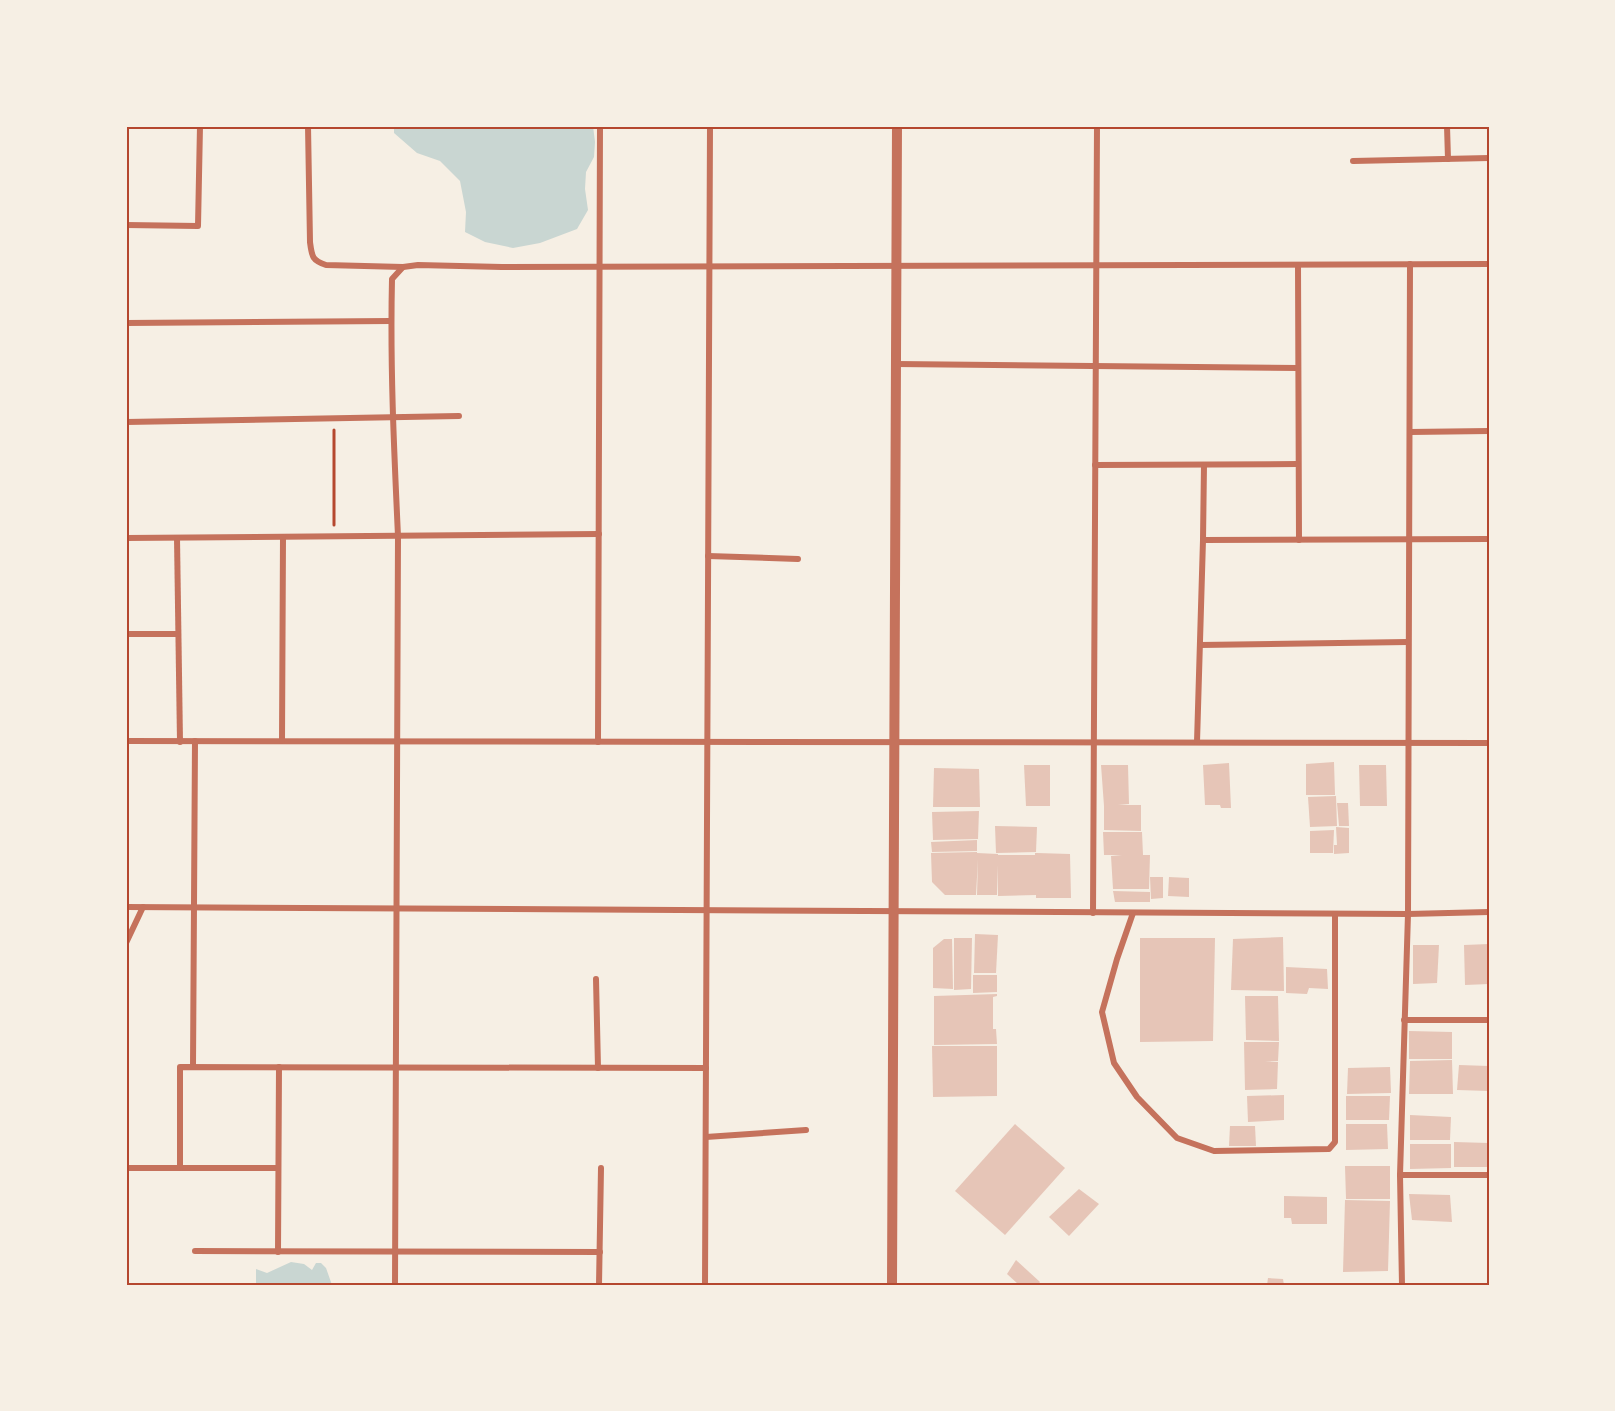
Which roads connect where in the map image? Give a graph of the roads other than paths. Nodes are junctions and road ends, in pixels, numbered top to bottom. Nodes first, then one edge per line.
1 (200, 126) edge
2 (308, 126) edge
3 (600, 126) edge
4 (710, 126) edge
5 (897, 126) edge
6 (1097, 126) edge
7 (1447, 126) edge
8 (1489, 158) edge
9 (1448, 159) junction
10 (1353, 161) dead end
11 (126, 225) edge
12 (1410, 264) junction
13 (1489, 264) edge
14 (1298, 265) junction
15 (896, 266) junction
16 (1096, 266) junction
17 (403, 267) junction
18 (599, 267) junction
19 (709, 267) junction
20 (391, 321) junction
21 (126, 323) edge
22 (896, 364) junction
23 (1096, 366) junction
24 (1298, 368) junction
25 (459, 416) dead end
26 (392, 418) junction
27 (126, 422) edge
28 (1489, 431) edge
29 (1410, 432) junction
30 (1298, 464) junction
31 (1095, 465) junction
32 (1204, 465) junction
33 (599, 534) junction
34 (398, 536) junction
35 (283, 537) junction
36 (126, 538) edge
37 (177, 538) junction
38 (1409, 539) junction
39 (1489, 539) edge
40 (1203, 540) junction
41 (1299, 540) junction
42 (708, 556) junction
43 (798, 559) dead end
44 (126, 634) edge
45 (178, 634) junction
46 (1408, 642) junction
47 (1200, 645) junction
48 (126, 741) edge
49 (195, 741) junction
50 (282, 741) junction
51 (397, 741) junction
52 (894, 741) junction
53 (180, 742) junction
54 (598, 742) junction
55 (707, 742) junction
56 (1094, 742) junction
57 (1197, 742) junction
58 (1408, 742) junction
59 (1489, 743) edge
60 (126, 907) edge
61 (143, 907) junction
62 (194, 908) junction
63 (396, 909) junction
64 (707, 911) junction
65 (893, 912) junction
66 (1489, 912) edge
67 (1093, 913) junction
68 (1133, 913) junction
69 (1335, 914) junction
70 (1408, 914) junction
71 (126, 944) edge
72 (596, 979) dead end
73 (1404, 1020) junction
74 (1489, 1020) edge
75 (193, 1067) junction
76 (279, 1067) junction
77 (396, 1068) junction
78 (598, 1068) junction
79 (706, 1068) junction
80 (807, 1130) dead end
81 (706, 1137) junction
82 (126, 1168) edge
83 (180, 1168) junction
84 (278, 1168) junction
85 (601, 1168) dead end
86 (1400, 1175) junction
87 (1489, 1175) edge
88 (195, 1251) dead end
89 (278, 1252) junction
90 (395, 1252) junction
91 (600, 1252) junction
92 (395, 1285) edge
93 (599, 1285) edge
94 (705, 1285) edge
95 (892, 1285) edge
96 (1402, 1285) edge

1 - 11 street
2 - 17 street
3 - 18 street
4 - 19 street
5 - 15 street
6 - 16 street
7 - 9 street
8 - 9 street
9 - 10 street
12 - 13 street
12 - 14 street
12 - 29 street
14 - 16 street
14 - 24 street
15 - 16 street
15 - 19 street
15 - 22 street
16 - 23 street
17 - 18 street
17 - 20 street
18 - 19 street
18 - 33 street
19 - 42 street
20 - 21 street
20 - 26 street
22 - 23 street
22 - 52 street
23 - 24 street
23 - 31 street
24 - 30 street
25 - 26 street
26 - 27 street
26 - 34 street
28 - 29 street
29 - 38 street
30 - 32 street
30 - 41 street
31 - 32 street
31 - 56 street
32 - 40 street
33 - 34 street
33 - 54 street
34 - 35 street
34 - 51 street
35 - 37 street
35 - 50 street
36 - 37 street
37 - 45 street
38 - 39 street
38 - 41 street
38 - 46 street
40 - 41 street
40 - 47 street
42 - 43 street
42 - 55 street
44 - 45 street
45 - 53 street
46 - 47 street
46 - 58 street
47 - 57 street
48 - 53 street
49 - 50 street
49 - 53 street
49 - 62 street
50 - 51 street
51 - 54 street
51 - 63 street
52 - 55 street
52 - 56 street
52 - 65 street
54 - 55 street
55 - 64 street
56 - 57 street
56 - 67 street
57 - 58 street
58 - 59 street
58 - 70 street
60 - 61 street
61 - 62 street
61 - 71 street
62 - 63 street
62 - 75 street
63 - 64 street
63 - 77 street
64 - 65 street
64 - 79 street
65 - 67 street
65 - 95 street
66 - 70 street
67 - 68 street
68 - 69 street
68 - 69 street
69 - 70 street
70 - 73 street
72 - 78 street
73 - 74 street
73 - 86 street
75 - 76 street
75 - 83 street
76 - 77 street
76 - 84 street
77 - 78 street
77 - 90 street
78 - 79 street
79 - 81 street
80 - 81 street
81 - 94 street
82 - 83 street
83 - 84 street
84 - 89 street
85 - 91 street
86 - 87 street
86 - 96 street
88 - 89 street
89 - 90 street
90 - 91 street
90 - 92 street
91 - 93 street

